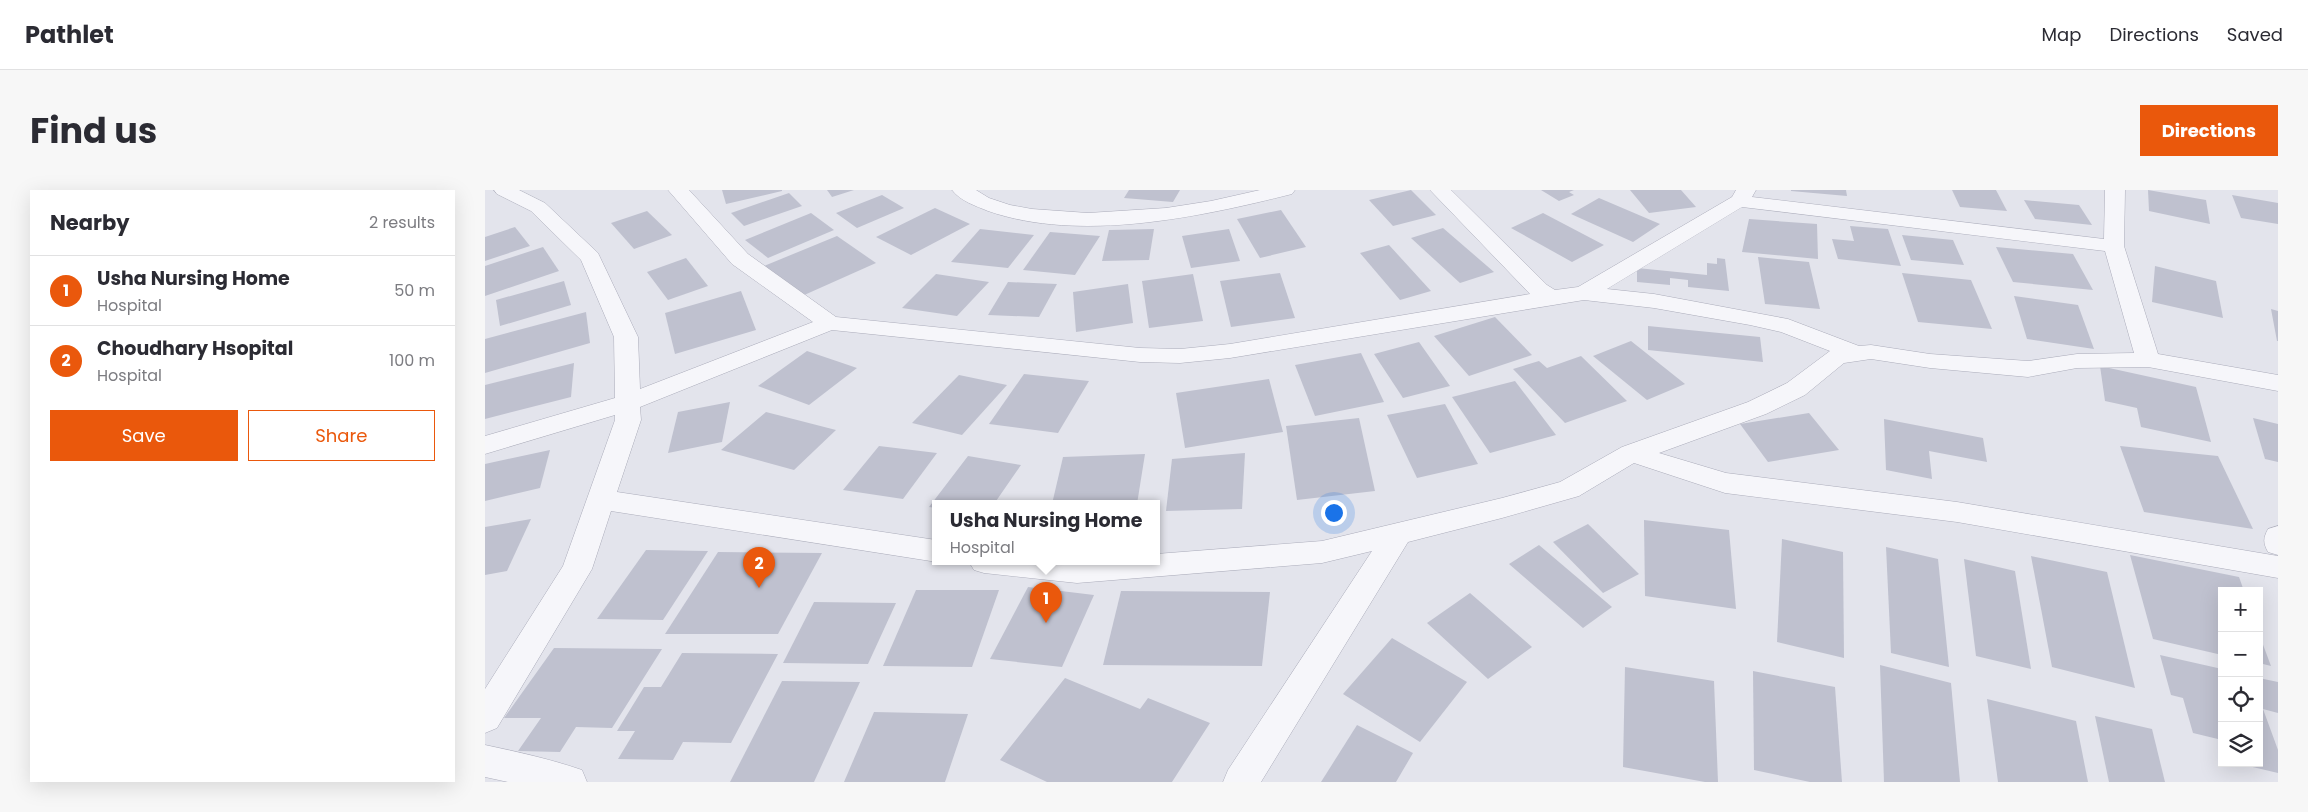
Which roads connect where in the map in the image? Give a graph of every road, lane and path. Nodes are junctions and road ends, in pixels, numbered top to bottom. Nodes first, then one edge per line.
1 (678, 190) edge
2 (962, 190) edge
3 (1285, 190) edge
4 (1441, 190) edge
5 (2115, 190) edge
6 (512, 192) edge
7 (1742, 196) edge
8 (2114, 246) junction
9 (1584, 293) junction
10 (1552, 297) junction
11 (830, 323) junction
12 (1857, 354) junction
13 (2148, 360) junction
14 (2278, 383) edge
15 (627, 403) junction
16 (485, 445) edge
17 (1631, 453) junction
18 (601, 500) junction
19 (1398, 534) junction
20 (2278, 537) edge
21 (2278, 544) edge
22 (932, 550) edge
23 (1012, 565) edge
24 (2278, 568) edge
25 (485, 718) edge
26 (485, 761) edge
27 (569, 782) edge
28 (1241, 782) edge

1 - 11 street
2 - 3 street
4 - 10 street
5 - 8 street
6 - 15 street
7 - 8 street
7 - 9 street
8 - 13 street
9 - 10 street
9 - 12 street
10 - 11 street
11 - 15 street
12 - 13 street
12 - 17 street
13 - 14 street
15 - 16 street
15 - 18 street
17 - 19 street
17 - 24 street
18 - 22 street
18 - 25 street
19 - 23 street
19 - 28 street
20 - 21 street
26 - 27 street

